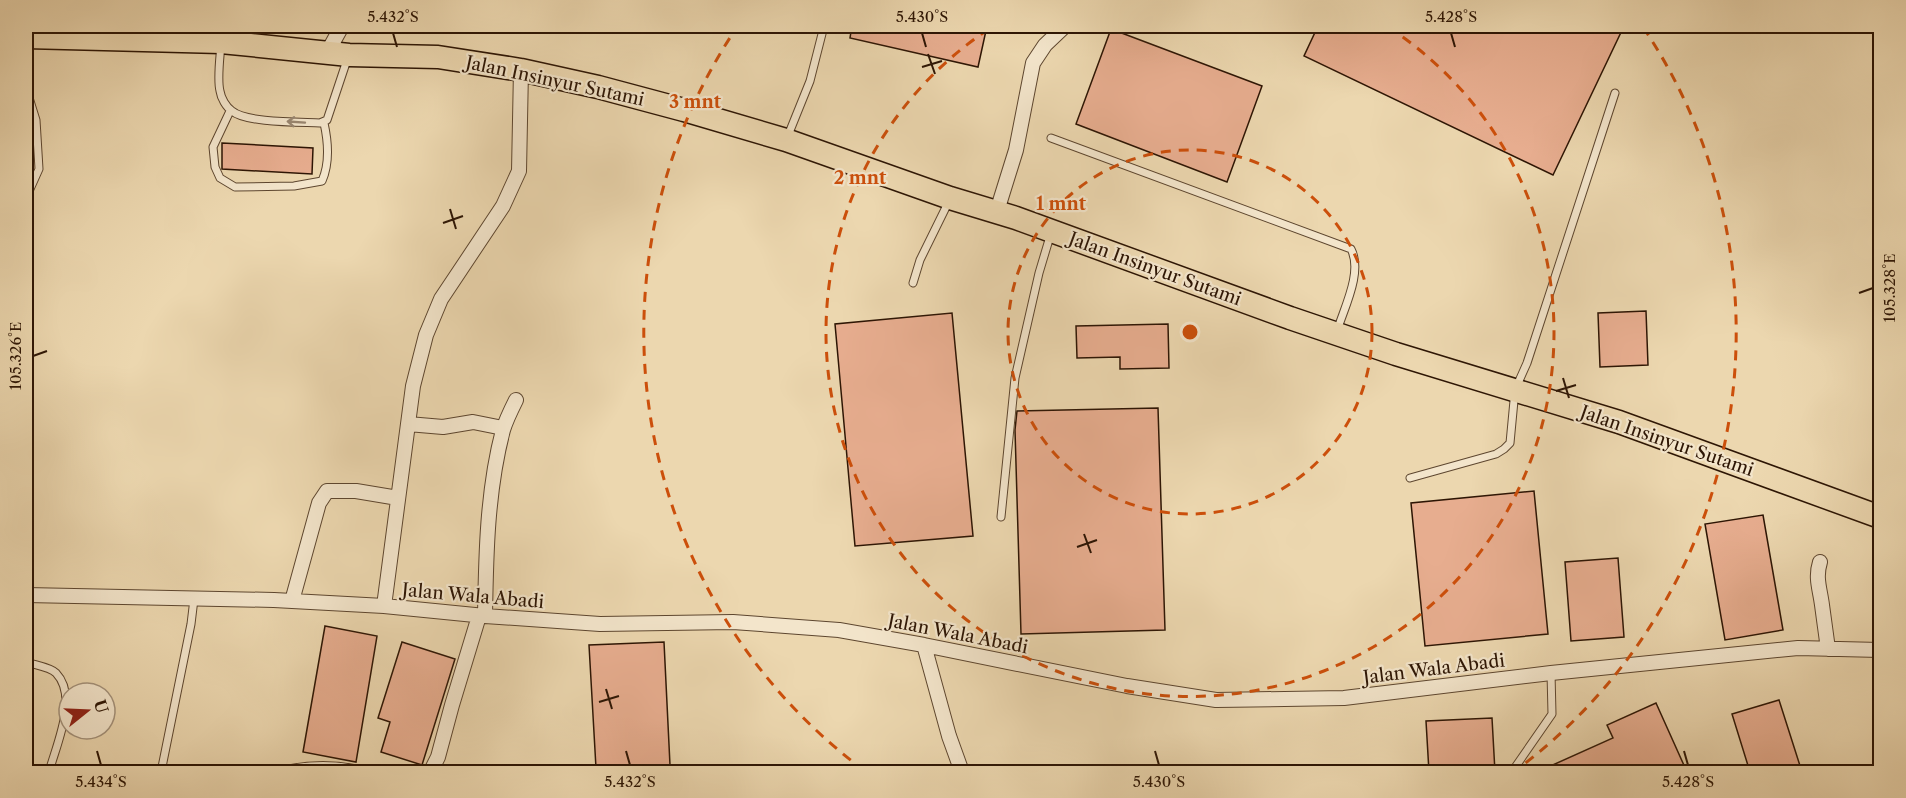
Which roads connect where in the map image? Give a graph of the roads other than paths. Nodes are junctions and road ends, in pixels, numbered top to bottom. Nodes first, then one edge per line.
1 (342, 26) edge
2 (824, 26) edge
3 (1065, 26) edge
4 (26, 37) edge
5 (220, 42) junction
6 (338, 54) junction
7 (521, 70) junction
8 (26, 88) edge
9 (1615, 93) dead end
10 (230, 111) junction
11 (324, 123) junction
12 (1051, 138) dead end
13 (786, 140) junction
14 (26, 198) edge
15 (950, 198) junction
16 (997, 211) junction
17 (1052, 231) junction
18 (913, 283) dead end
19 (1337, 333) junction
20 (1515, 390) junction
21 (516, 400) dead end
22 (408, 424) junction
23 (503, 428) junction
24 (1410, 478) dead end
25 (398, 498) junction
26 (1001, 517) dead end
27 (1881, 517) edge
28 (1820, 562) dead end
29 (26, 595) edge
30 (195, 599) junction
31 (292, 602) junction
32 (384, 606) junction
33 (482, 616) junction
34 (924, 645) junction
35 (1828, 649) junction
36 (1881, 650) edge
37 (26, 662) edge
38 (1551, 674) junction
39 (49, 772) edge
40 (161, 772) edge
41 (291, 772) edge
42 (354, 772) edge
43 (427, 772) edge
44 (962, 772) edge
45 (1515, 772) edge

1 - 6 street
2 - 13 lane
3 - 16 street
4 - 5 highway, Jalan Insinyur Sutami
5 - 6 highway, Jalan Insinyur Sutami
5 - 10 lane
6 - 7 highway, Jalan Insinyur Sutami
6 - 11 lane
7 - 13 highway, Jalan Insinyur Sutami
7 - 22 street
8 - 14 lane
9 - 20 lane
11 -> 10 lane
10 - 11 lane
12 - 19 lane
13 - 15 highway, Jalan Insinyur Sutami
15 - 16 highway, Jalan Insinyur Sutami
15 - 18 lane
16 - 17 highway, Jalan Insinyur Sutami
17 - 19 highway, Jalan Insinyur Sutami
17 - 26 lane
19 - 20 highway, Jalan Insinyur Sutami
20 - 24 lane
20 - 27 highway, Jalan Insinyur Sutami
21 - 23 street
22 - 23 street
22 - 25 street
23 - 33 street
25 - 31 street
25 - 32 street
28 - 35 street
29 - 30 street, Jalan Wala Abadi
30 - 31 street, Jalan Wala Abadi
30 - 40 lane
31 - 32 street, Jalan Wala Abadi
32 - 33 street, Jalan Wala Abadi
33 - 34 street, Jalan Wala Abadi
33 - 43 street
34 - 38 street, Jalan Wala Abadi
34 - 44 street
35 - 36 street, Jalan Wala Abadi
35 - 38 street, Jalan Wala Abadi
37 - 39 lane
38 - 45 lane
41 - 42 street

